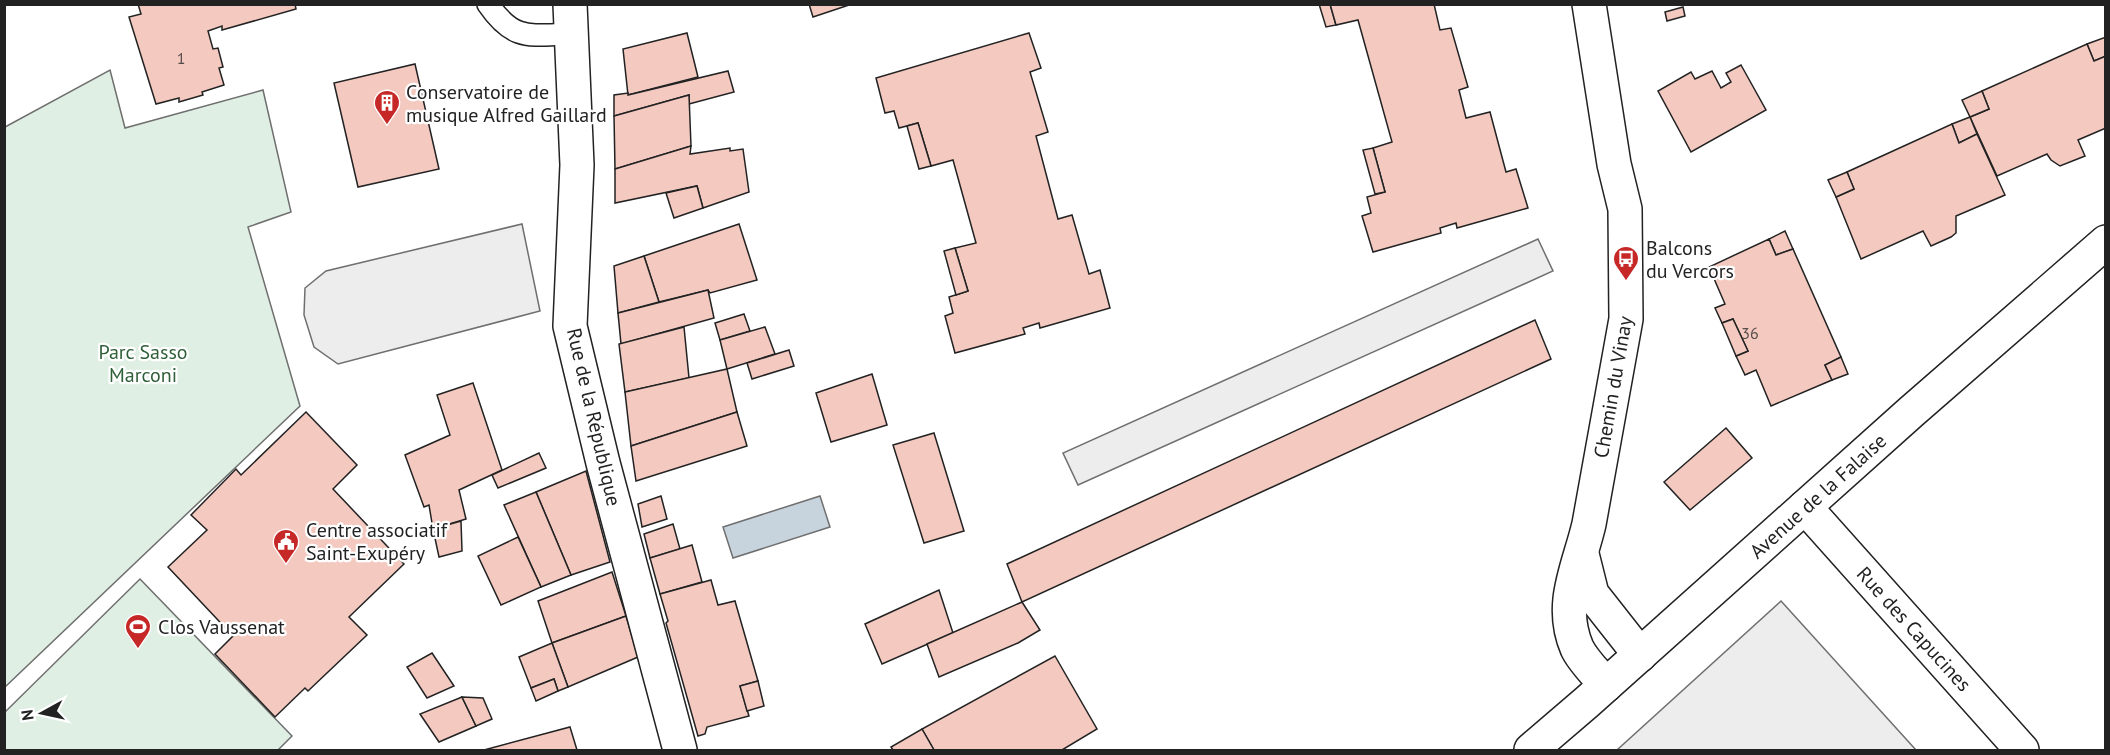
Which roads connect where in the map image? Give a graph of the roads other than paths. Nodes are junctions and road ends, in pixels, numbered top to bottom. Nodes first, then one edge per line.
1 (488, 4) edge
2 (1589, 4) edge
3 (570, 19) edge
4 (2106, 242) edge
5 (1805, 507) junction
6 (1582, 554) junction
7 (1640, 655) junction
8 (1606, 685) junction
9 (680, 750) edge
10 (1531, 750) edge
11 (2022, 750) edge

1 - 3 lane
2 - 6 street, Chemin du Vinay
3 - 9 street, Rue de la République
4 - 5 street, Avenue de la Falaise
5 - 7 street, Avenue de la Falaise
5 - 11 street, Rue des Capucines
6 - 7 street, Chemin du Vinay
6 - 8 street, Chemin du Vinay
7 - 8 street, Avenue de la Falaise
8 - 10 street, Avenue de la Falaise

